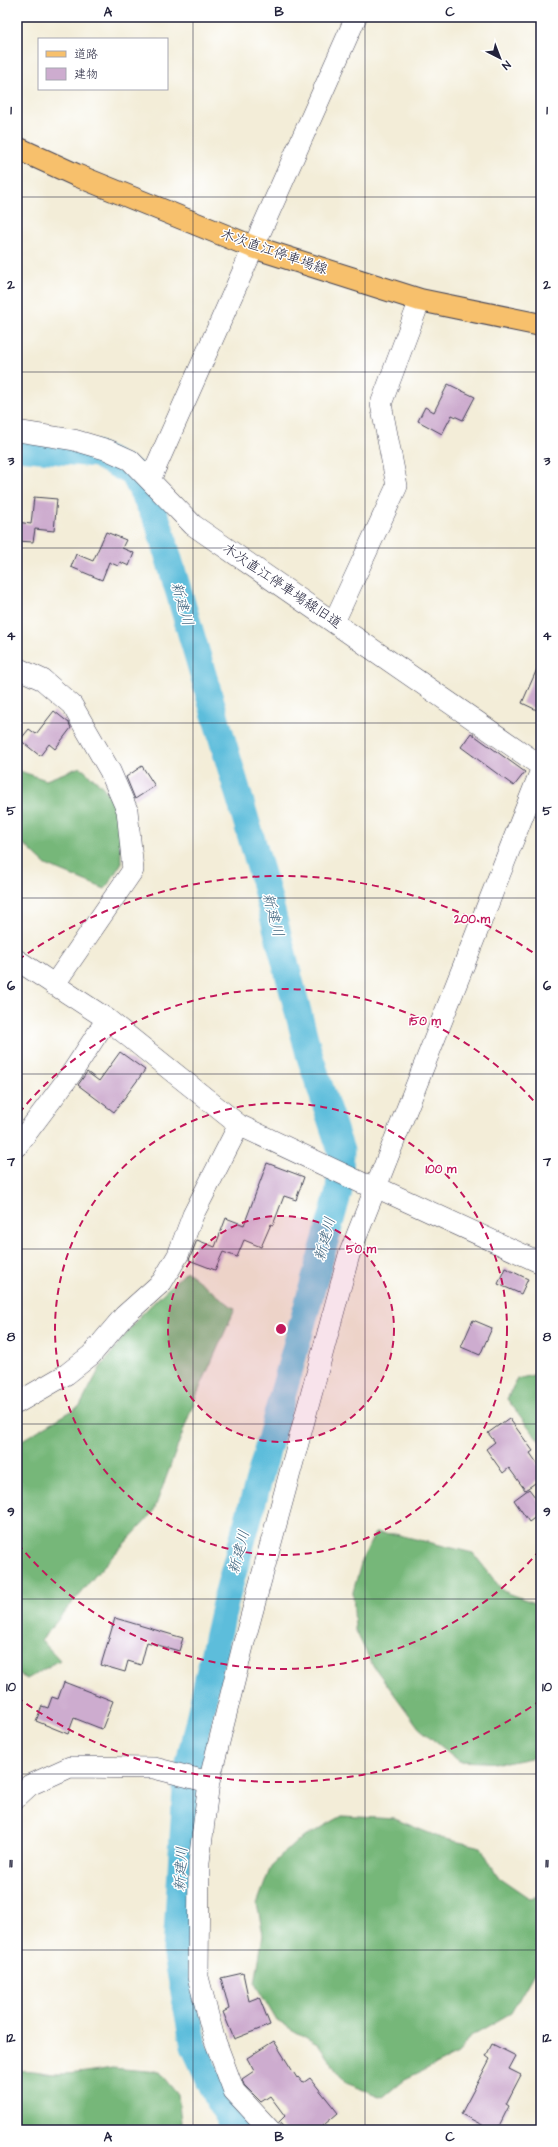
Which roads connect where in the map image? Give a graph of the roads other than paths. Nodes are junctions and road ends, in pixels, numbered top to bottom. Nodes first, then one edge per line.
1 (356, 17) edge
2 (17, 148) edge
3 (253, 247) junction
4 (420, 300) junction
5 (541, 325) edge
6 (18, 435) edge
7 (150, 480) junction
8 (334, 622) junction
9 (17, 668) edge
10 (541, 766) edge
11 (541, 770) edge
12 (17, 960) edge
13 (54, 985) junction
14 (107, 1019) junction
15 (239, 1125) junction
16 (17, 1146) edge
17 (369, 1185) junction
18 (541, 1263) edge
19 (17, 1402) edge
20 (205, 1781) junction
21 (17, 1797) edge
22 (270, 2130) edge

1 - 3 street
2 - 3 main road, 木次直江停車場線
3 - 4 main road, 木次直江停車場線
3 - 7 street
4 - 5 main road, 木次直江停車場線
4 - 8 street
6 - 7 street, 木次直江停車場線旧道
7 - 8 street, 木次直江停車場線旧道
8 - 10 street, 木次直江停車場線旧道
9 - 13 street
11 - 17 street
12 - 13 street
13 - 14 street
14 - 15 street
14 - 16 street
15 - 17 street
15 - 19 street
17 - 18 street
17 - 20 street
20 - 21 street
20 - 22 street

